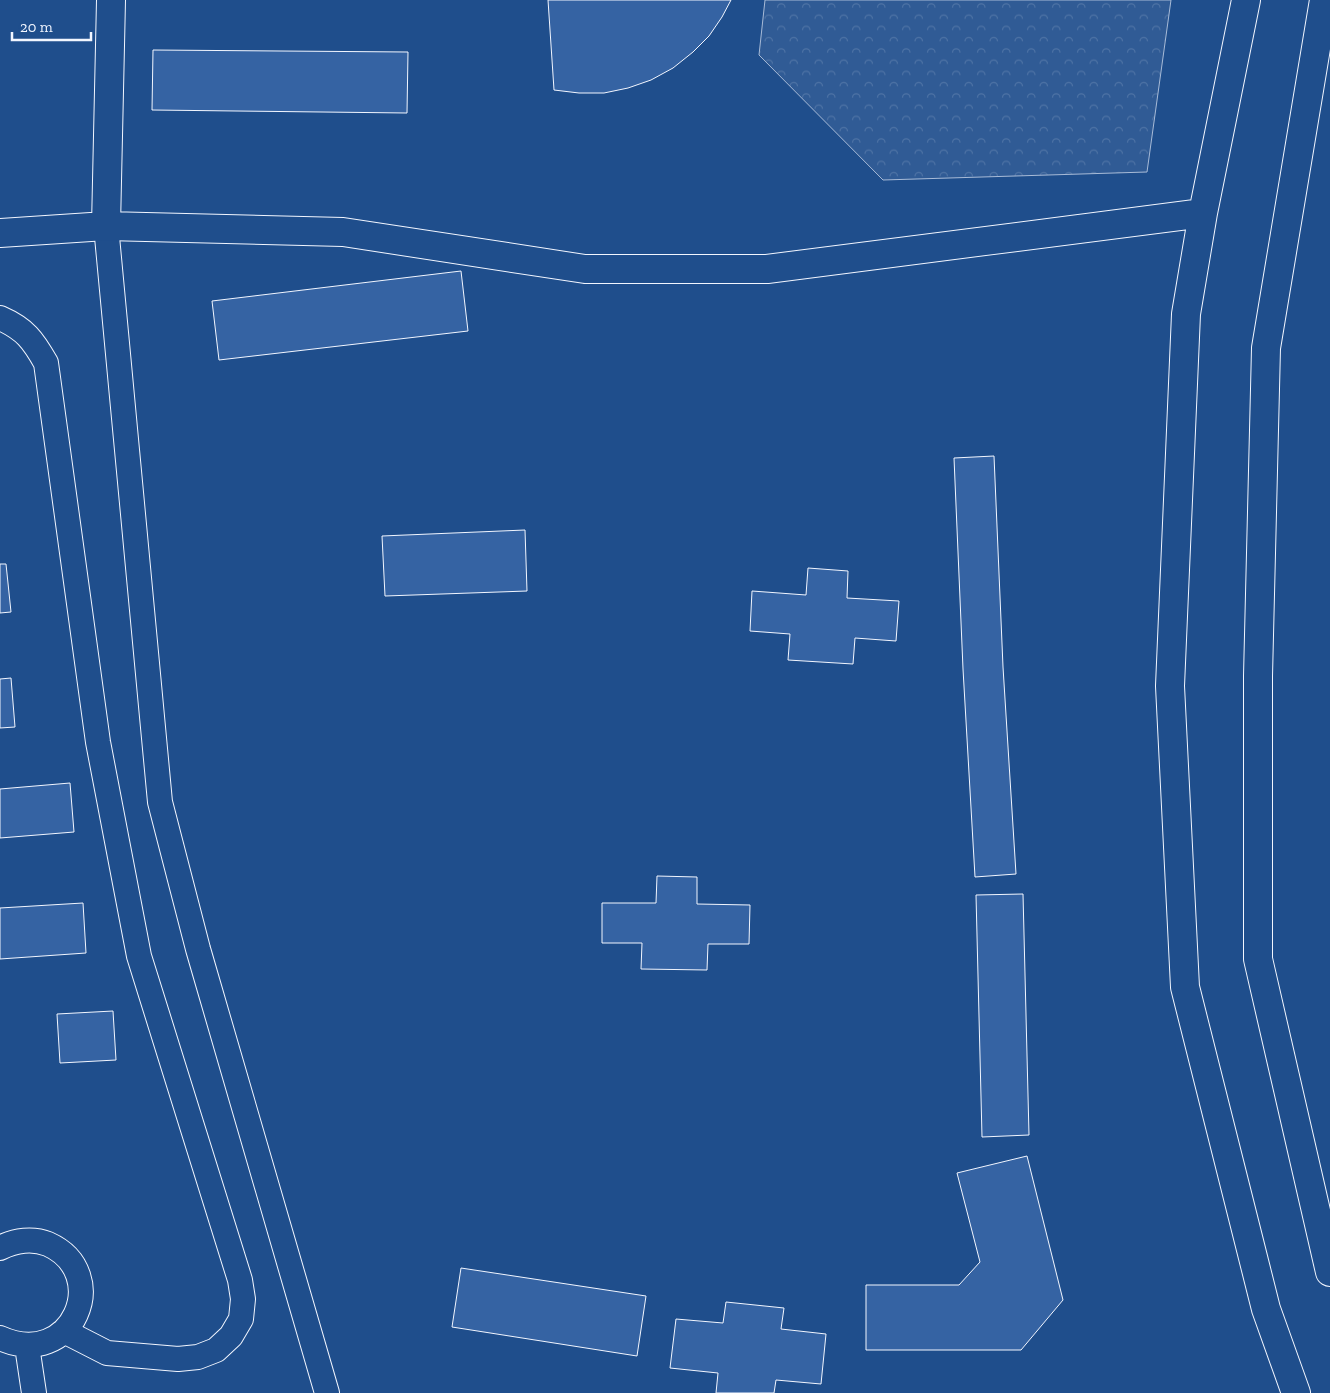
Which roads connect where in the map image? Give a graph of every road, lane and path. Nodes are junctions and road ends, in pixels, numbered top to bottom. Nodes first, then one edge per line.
1 (111, 0) edge
2 (1246, 0) edge
3 (1324, 0) edge
4 (1203, 213) junction
5 (106, 226) junction
6 (0, 234) edge
7 (0, 318) edge
8 (0, 1248) edge
9 (1330, 1272) edge
10 (64, 1331) junction
11 (0, 1338) edge
12 (26, 1346) junction
13 (34, 1393) edge
14 (327, 1393) edge
15 (1296, 1393) edge

1 - 5 main road
2 - 4 main road
3 - 9 main road
4 - 5 main road
4 - 15 main road
5 - 6 main road
5 - 14 street
7 - 10 street
8 - 10 street
10 - 12 street
11 - 12 street
12 - 13 street

